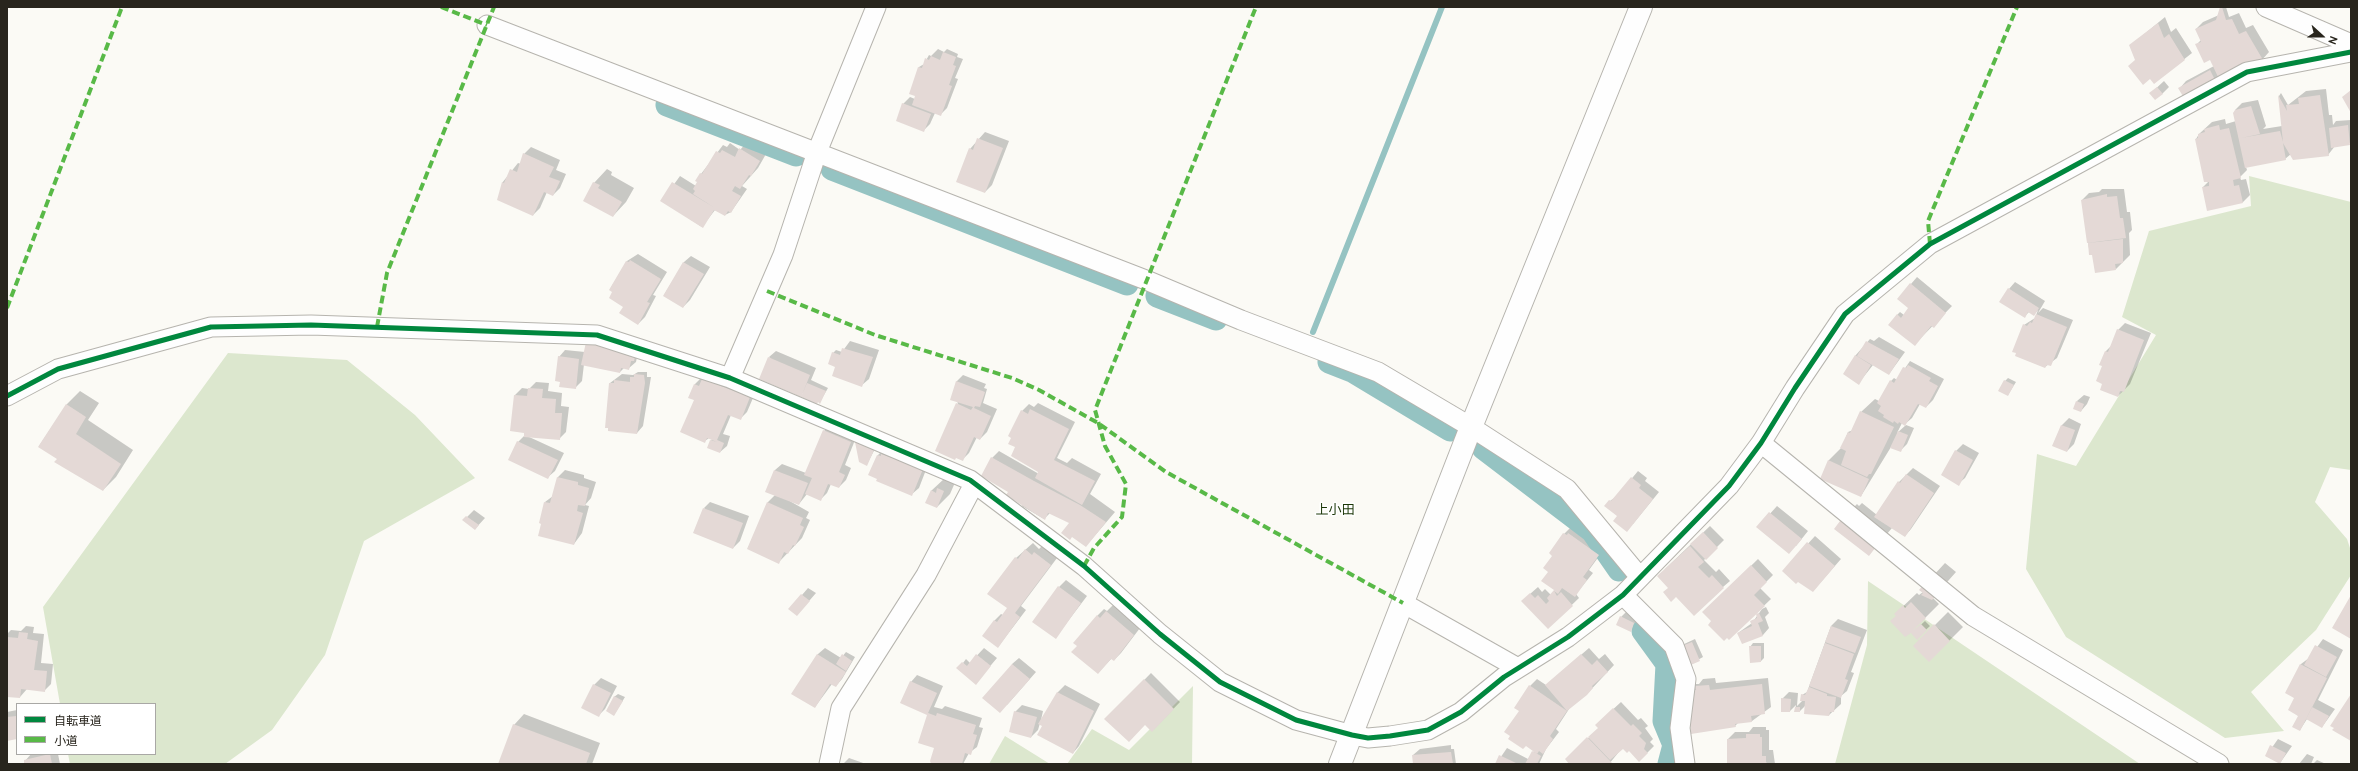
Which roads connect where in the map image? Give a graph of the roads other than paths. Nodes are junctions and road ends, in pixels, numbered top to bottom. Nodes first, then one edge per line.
1 (876, 7) edge
2 (1641, 7) edge
3 (2266, 7) edge
4 (487, 25) dead end
5 (2351, 44) edge
6 (2351, 52) edge
7 (817, 152) junction
8 (730, 378) junction
9 (7, 396) edge
10 (1472, 427) junction
11 (1761, 443) junction
12 (974, 484) junction
13 (1639, 576) junction
14 (1623, 595) junction
15 (1403, 603) junction
16 (1518, 668) junction
17 (1352, 735) junction
18 (830, 764) edge
19 (1340, 764) edge
20 (1685, 764) edge
21 (2219, 764) edge

1 - 7 street
2 - 10 street
3 - 5 street
4 - 7 street
6 - 11 street
7 - 8 street
7 - 10 street
8 - 9 street
8 - 12 street
10 - 13 street
10 - 15 street
11 - 13 street
11 - 21 street
12 - 17 street
12 - 18 street
13 - 14 street
14 - 16 street
14 - 20 street
15 - 16 street
15 - 17 street
16 - 17 street
17 - 19 street

